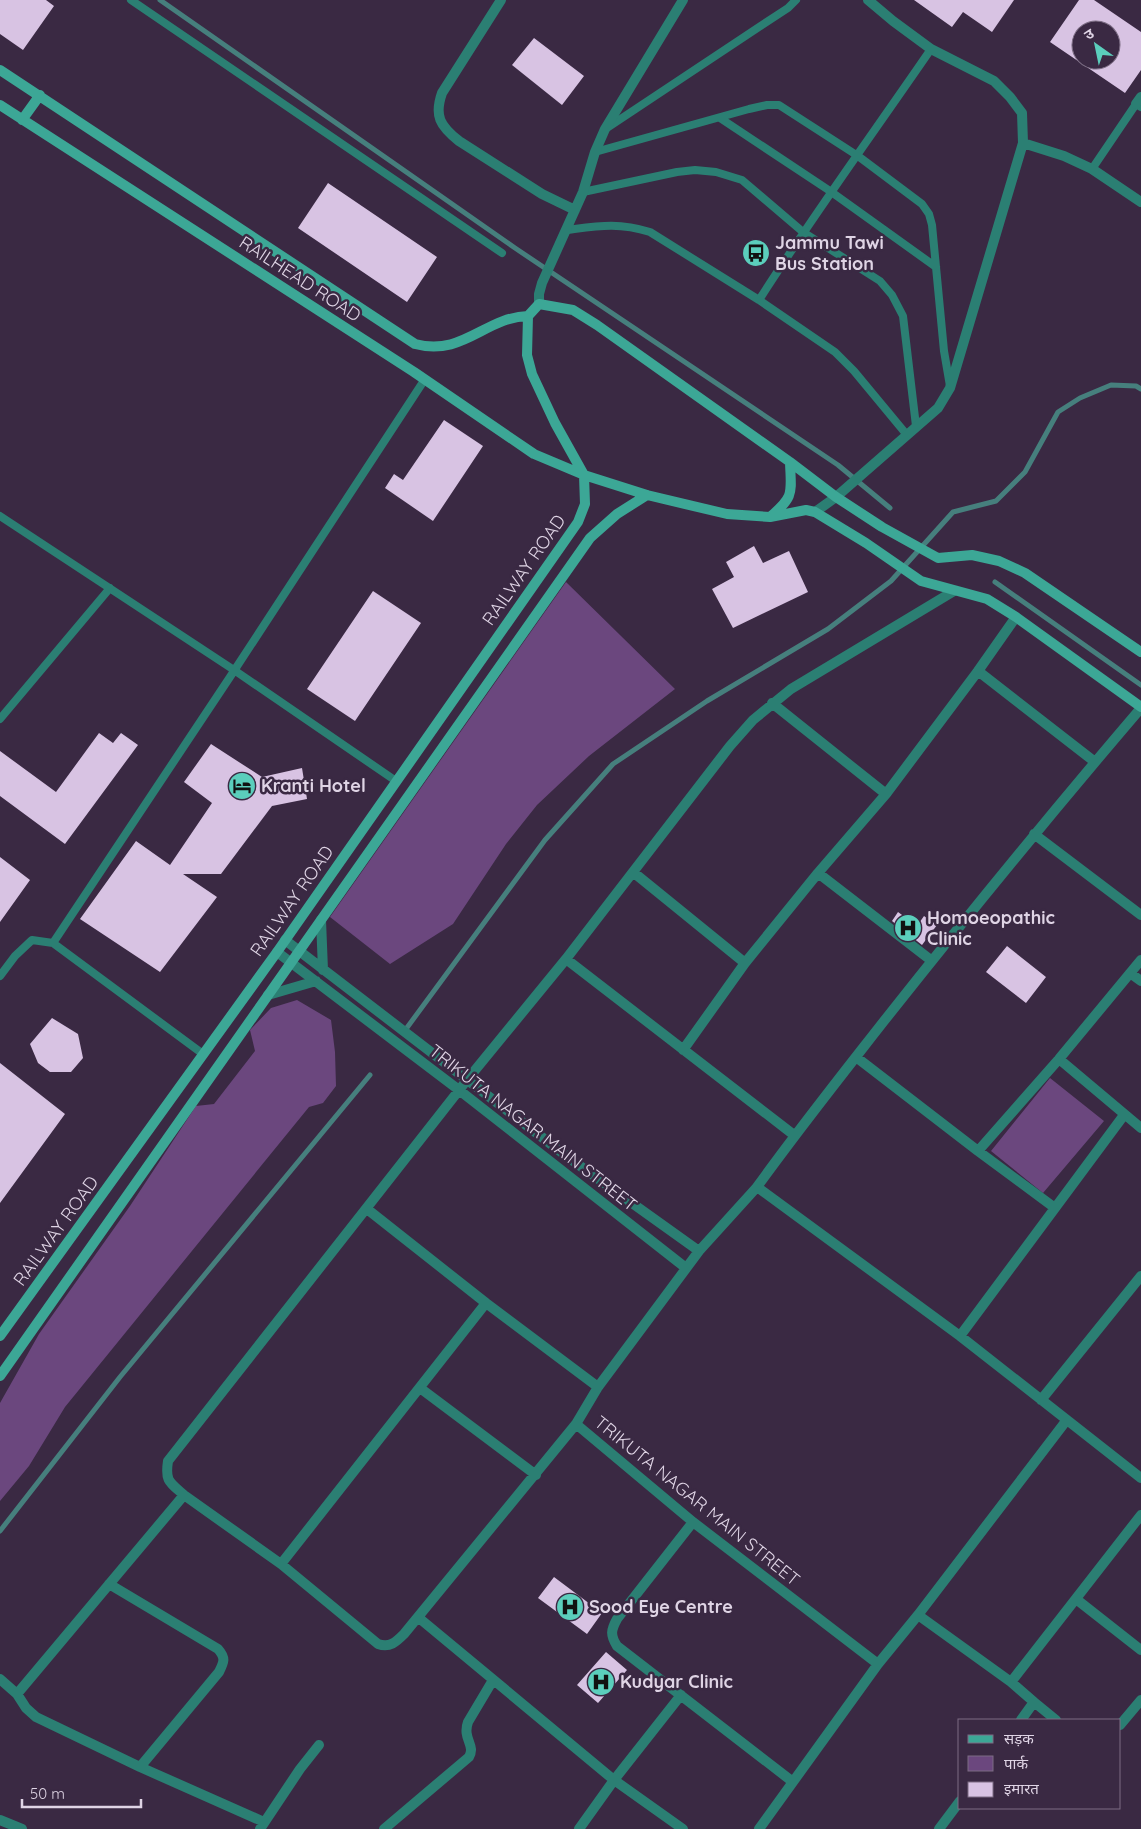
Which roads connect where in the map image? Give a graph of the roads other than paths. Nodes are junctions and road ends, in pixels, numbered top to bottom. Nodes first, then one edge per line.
1 (131, 0) edge
2 (501, 0) edge
3 (683, 0) edge
4 (796, 0) edge
5 (868, 0) edge
6 (931, 48) junction
7 (0, 70) edge
8 (40, 95) junction
9 (1139, 103) edge
10 (0, 107) edge
11 (720, 118) junction
12 (22, 120) junction
13 (605, 129) junction
14 (1022, 143) junction
15 (595, 152) junction
16 (858, 156) junction
17 (1092, 169) junction
18 (583, 192) junction
19 (830, 192) junction
20 (1141, 202) edge
21 (575, 210) junction
22 (803, 232) junction
23 (564, 234) junction
24 (502, 253) dead end
25 (936, 267) junction
26 (759, 300) junction
27 (539, 304) junction
28 (528, 316) junction
29 (425, 379) junction
30 (950, 388) junction
31 (916, 426) junction
32 (907, 435) junction
33 (790, 462) junction
34 (584, 475) junction
35 (647, 495) junction
36 (836, 497) junction
37 (815, 512) junction
38 (0, 516) edge
39 (770, 517) junction
40 (110, 588) junction
41 (954, 591) junction
42 (1016, 617) junction
43 (511, 618) junction
44 (526, 629) junction
45 (1141, 652) edge
46 (234, 670) junction
47 (978, 671) junction
48 (772, 703) junction
49 (1141, 707) edge
50 (0, 719) edge
51 (1095, 762) junction
52 (396, 781) junction
53 (886, 794) junction
54 (1034, 834) junction
55 (633, 872) junction
56 (818, 873) junction
57 (1141, 915) edge
58 (321, 920) junction
59 (285, 940) junction
60 (53, 943) junction
61 (299, 951) junction
62 (277, 952) junction
63 (566, 959) junction
64 (1141, 960) edge
65 (932, 961) junction
66 (291, 962) junction
67 (745, 963) junction
68 (323, 970) junction
69 (1130, 973) junction
70 (0, 976) edge
71 (316, 981) junction
72 (1141, 981) edge
73 (268, 995) junction
74 (683, 1050) junction
75 (203, 1054) junction
76 (856, 1056) junction
77 (1059, 1059) junction
78 (467, 1080) junction
79 (459, 1090) junction
80 (1124, 1115) junction
81 (1141, 1128) edge
82 (794, 1135) junction
83 (978, 1151) junction
84 (757, 1187) junction
85 (1056, 1208) junction
86 (367, 1209) junction
87 (699, 1251) junction
88 (686, 1268) junction
89 (1141, 1276) edge
90 (486, 1303) junction
91 (0, 1336) edge
92 (960, 1336) junction
93 (0, 1376) edge
94 (598, 1387) junction
95 (420, 1388) junction
96 (1041, 1400) junction
97 (1066, 1421) junction
98 (576, 1424) junction
99 (536, 1474) junction
100 (1141, 1478) edge
101 (184, 1494) junction
102 (1141, 1514) edge
103 (693, 1522) junction
104 (281, 1564) junction
105 (109, 1584) junction
106 (1076, 1600) junction
107 (918, 1615) junction
108 (419, 1618) junction
109 (1141, 1650) edge
110 (878, 1664) junction
111 (0, 1679) edge
112 (493, 1680) junction
113 (1011, 1682) junction
114 (18, 1694) junction
115 (681, 1696) junction
116 (1141, 1700) edge
117 (1034, 1702) junction
118 (1022, 1719) edge
119 (1055, 1719) edge
120 (1121, 1725) edge
121 (319, 1745) dead end
122 (140, 1767) junction
123 (614, 1780) junction
124 (794, 1782) junction
125 (958, 1804) edge
126 (0, 1820) edge
127 (262, 1826) edge
128 (22, 1829) edge
129 (384, 1829) edge
130 (579, 1829) edge
131 (683, 1829) edge
132 (760, 1829) edge
133 (939, 1829) edge

1 - 24 lane
2 - 21 street
3 - 13 street
4 - 13 lane
5 - 6 street
6 - 14 street
6 - 16 lane
7 - 8 main road, RAILHEAD ROAD
8 - 12 main road
8 - 28 main road, RAILHEAD ROAD
9 - 17 lane
10 - 12 main road, RAILHEAD ROAD
11 - 15 lane
11 - 16 lane
11 - 19 lane
12 - 29 main road, RAILHEAD ROAD
13 - 15 street
14 - 17 street
14 - 30 street
15 - 18 street
16 - 19 lane
16 - 25 lane
17 - 20 street
18 - 21 street
18 - 22 lane
19 - 22 lane
19 - 25 lane
21 - 23 street
22 - 26 lane
22 - 31 lane
23 - 26 lane
23 - 27 street
25 - 30 lane
26 - 32 lane
27 - 28 main road
27 - 33 main road
28 - 34 main road
29 - 34 main road, RAILHEAD ROAD
29 - 46 lane
30 - 31 street
31 - 32 street
32 - 36 street
33 - 36 main road
33 - 39 main road
34 - 35 main road, RAILHEAD ROAD
34 - 43 main road, RAILWAY ROAD
35 - 39 main road, RAILHEAD ROAD
35 - 44 main road
36 - 37 street
36 - 45 main road
37 - 39 main road, RAILHEAD ROAD
37 - 41 main road
38 - 40 lane
40 - 46 lane
40 - 50 lane
41 - 42 main road
41 - 48 street
42 - 47 street
42 - 49 main road
43 - 44 main road
43 - 52 main road, RAILWAY ROAD
44 - 58 main road
46 - 52 lane
46 - 60 lane
47 - 51 street
47 - 53 street
48 - 53 street
48 - 55 street
49 - 51 street
51 - 54 street
52 - 59 main road, RAILWAY ROAD
53 - 56 street
54 - 57 street
54 - 65 street
55 - 63 street
55 - 67 street
56 - 65 street
56 - 67 street
58 - 61 main road
58 - 68 street
59 - 61 street
59 - 62 main road, RAILWAY ROAD
60 - 70 lane
60 - 75 lane
61 - 66 main road
61 - 68 street
62 - 66 street, TRIKUTA NAGAR MAIN STREET
62 - 75 main road, RAILWAY ROAD
63 - 74 street
63 - 78 street
64 - 69 street
65 - 76 street
66 - 71 street, TRIKUTA NAGAR MAIN STREET
66 - 73 main road
67 - 74 street
68 - 78 street
69 - 72 street
69 - 77 street
71 - 73 street
71 - 79 street, TRIKUTA NAGAR MAIN STREET
73 - 93 main road
74 - 82 street
75 - 91 main road, RAILWAY ROAD
76 - 82 street
76 - 83 street
77 - 80 street
77 - 83 street
78 - 79 street
78 - 87 street
79 - 86 street
79 - 88 street, TRIKUTA NAGAR MAIN STREET
80 - 81 street
80 - 85 street
82 - 84 street
83 - 85 street
84 - 87 street
84 - 92 street
85 - 92 street
86 - 90 street
86 - 101 street
87 - 88 street
88 - 94 street, TRIKUTA NAGAR MAIN STREET
89 - 96 street
90 - 94 street
90 - 95 street
92 - 96 street
94 - 98 street, TRIKUTA NAGAR MAIN STREET
95 - 99 street
95 - 104 street
96 - 97 street
97 - 100 street
97 - 107 street
98 - 99 street
98 - 103 street, TRIKUTA NAGAR MAIN STREET
99 - 108 street
101 - 104 street
101 - 105 street
102 - 106 street
103 - 110 street, TRIKUTA NAGAR MAIN STREET
103 - 115 street
104 - 108 street
105 - 114 street
105 - 122 street
106 - 109 street
106 - 113 street
107 - 110 street
107 - 113 street
108 - 112 street
110 - 124 street
111 - 114 street
112 - 123 street
112 - 129 street
113 - 117 street
114 - 122 street
115 - 123 street
115 - 124 street
116 - 120 street
117 - 118 street
117 - 119 street
121 - 127 street
122 - 127 street
123 - 130 street
123 - 131 street
124 - 132 street
125 - 133 street
126 - 128 street

